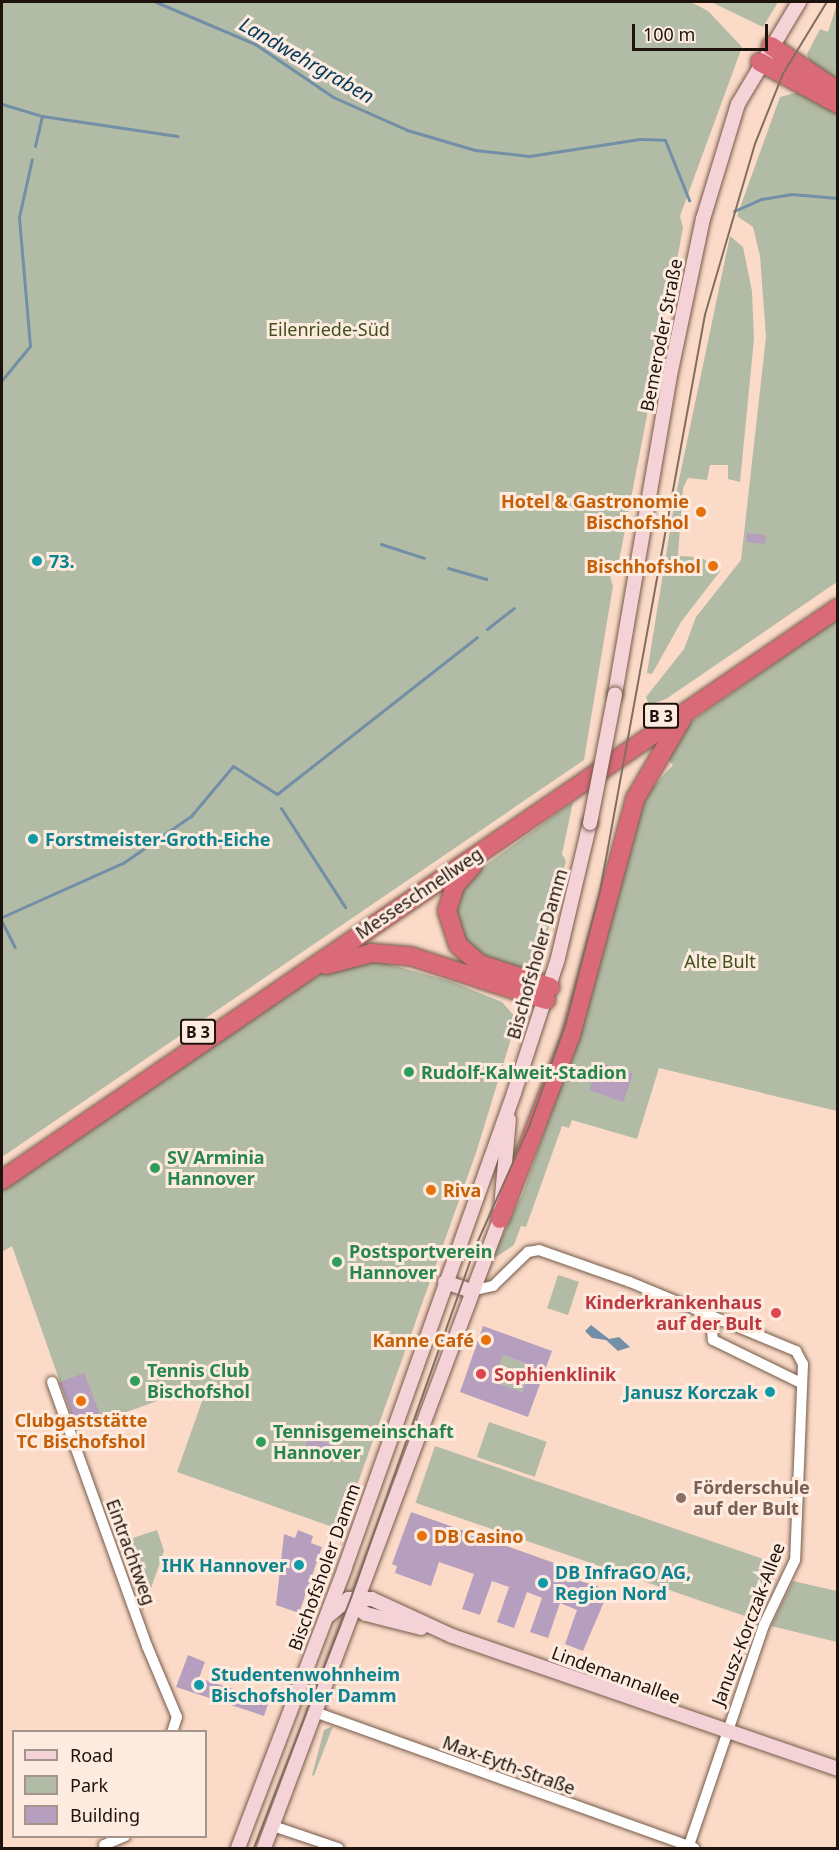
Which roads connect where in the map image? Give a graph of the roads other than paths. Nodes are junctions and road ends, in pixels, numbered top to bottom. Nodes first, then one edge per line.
1 (799, 2) edge
2 (771, 46) junction
3 (760, 62) junction
4 (837, 91) edge
5 (837, 104) edge
6 (837, 595) edge
7 (837, 608) edge
8 (689, 709) junction
9 (590, 823) joint
10 (503, 836) junction
11 (286, 984) junction
12 (548, 993) junction
13 (514, 1093) junction
14 (2, 1167) edge
15 (2, 1180) edge
16 (500, 1219) junction
17 (445, 1282) junction
18 (471, 1291) junction
19 (711, 1318) junction
20 (52, 1382) dead end
21 (801, 1383) junction
22 (341, 1578) junction
23 (356, 1602) junction
24 (325, 1619) junction
25 (312, 1712) junction
26 (172, 1730) edge
27 (726, 1734) junction
28 (837, 1769) edge
29 (273, 1826) junction
30 (119, 1838) edge
31 (104, 1843) edge
32 (238, 1848) edge
33 (264, 1848) edge
34 (338, 1848) edge
35 (690, 1848) edge

1 - 2 main road, Bemeroder Straße
2 - 3 main road, Bemeroder Straße
2 - 4 highway
3 - 5 highway
3 - 9 main road, Bemeroder Straße, bridge
6 - 14 highway, Messeschnellweg / B 3
7 - 8 highway, Messeschnellweg / B 3
8 - 10 highway, Messeschnellweg / B 3
8 - 16 highway
9 - 12 main road, Bischofsholer Damm
10 - 11 highway, Messeschnellweg / B 3
10 - 12 highway
11 - 12 highway
11 - 15 highway, Messeschnellweg / B 3
12 - 13 main road, Bischofsholer Damm
13 - 16 main road, Bischofsholer Damm
13 - 17 main road, Bischofsholer Damm
16 - 18 main road, Bischofsholer Damm
17 - 18 main road
17 - 22 main road, Bischofsholer Damm
18 - 19 street, Janusz-Korczak-Allee
18 - 23 main road, Bischofsholer Damm
19 - 21 street
19 - 21 street, Janusz-Korczak-Allee
20 - 26 street, Eintrachtweg
21 - 27 street, Janusz-Korczak-Allee
22 - 23 main road
22 - 24 main road, Bischofsholer Damm
23 - 24 main road
23 - 25 main road, Bischofsholer Damm
23 - 27 main road, Lindemannallee
24 - 32 main road, Bischofsholer Damm
25 - 29 main road, Bischofsholer Damm
25 - 35 street, Max-Eyth-Straße
27 - 28 main road, Lindemannallee
27 - 35 street, Janusz-Korczak-Allee
29 - 33 main road, Bischofsholer Damm
29 - 34 street
30 - 31 street

